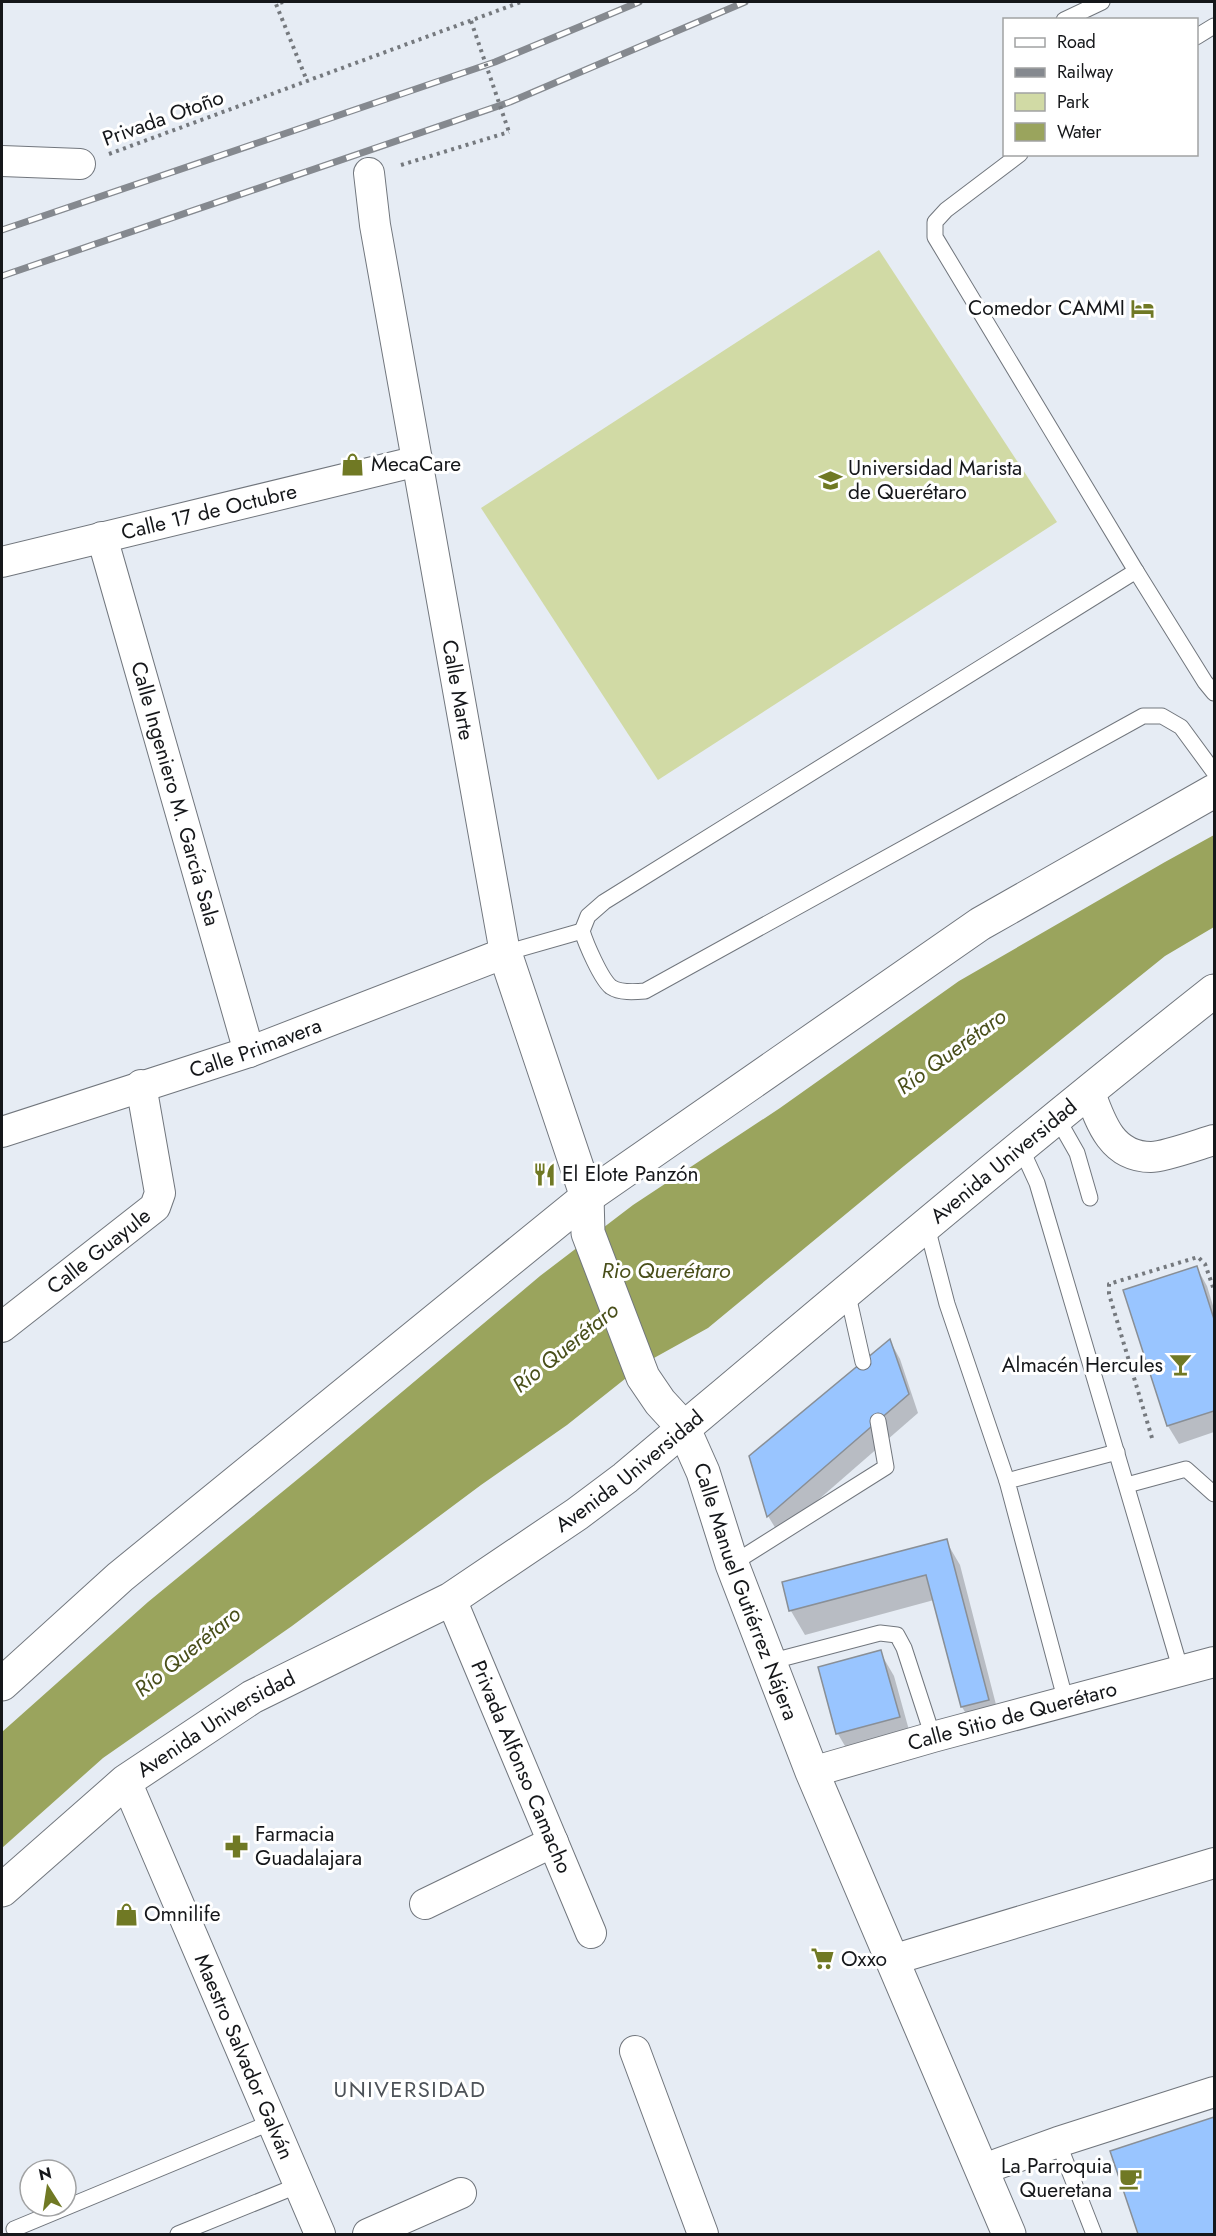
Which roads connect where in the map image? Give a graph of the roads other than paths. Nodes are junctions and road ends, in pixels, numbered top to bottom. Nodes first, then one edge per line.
1 (1102, 2) edge
2 (1068, 18) edge
3 (1215, 26) edge
4 (1198, 36) edge
5 (1017, 156) edge
6 (2, 161) edge
7 (80, 164) road end
8 (382, 170) road end
9 (418, 461) junction
10 (102, 537) junction
11 (2, 562) edge
12 (1136, 571) junction
13 (1215, 693) edge
14 (1215, 772) edge
15 (1215, 791) edge
16 (582, 931) junction
17 (505, 953) junction
18 (1215, 991) edge
19 (249, 1052) junction
20 (141, 1085) junction
21 (1089, 1090) junction
22 (1056, 1116) junction
23 (2, 1132) edge
24 (1215, 1140) edge
25 (1020, 1146) junction
26 (587, 1197) junction
27 (1090, 1198) dead end
28 (926, 1223) junction
29 (847, 1290) junction
30 (2, 1327) edge
31 (863, 1362) dead end
32 (878, 1421) dead end
33 (683, 1427) junction
34 (1117, 1452) junction
35 (1007, 1480) junction
36 (1127, 1485) junction
37 (1215, 1494) edge
38 (732, 1564) junction
39 (451, 1599) junction
40 (769, 1662) junction
41 (1215, 1662) edge
42 (1181, 1671) junction
43 (2, 1684) edge
44 (1066, 1702) junction
45 (933, 1737) junction
46 (812, 1772) junction
47 (126, 1781) junction
48 (553, 1842) junction
49 (1215, 1863) edge
50 (2, 1890) edge
51 (425, 1904) dead end
52 (591, 1933) dead end
53 (892, 1960) junction
54 (635, 2051) dead end
55 (1215, 2092) edge
56 (272, 2122) junction
57 (1058, 2142) junction
58 (981, 2170) junction
59 (299, 2185) junction
60 (461, 2193) dead end
61 (17, 2235) edge
62 (178, 2235) edge
63 (320, 2235) edge
64 (368, 2235) edge
65 (703, 2235) edge
66 (1009, 2235) edge
67 (1094, 2235) edge

1 - 2 lane
3 - 4 lane
5 - 12 lane
6 - 7 street
8 - 9 street, Calle Marte
9 - 10 street, Calle 17 de Octubre
9 - 17 street, Calle Marte
10 - 11 street, Calle 17 de Octubre
10 - 19 street, Calle Ingeniero M. García Sala
12 - 13 lane
12 - 16 lane
14 - 16 lane
15 - 26 main road
16 - 17 lane
17 - 19 street, Calle Primavera
17 - 26 main road, Calle Marte
18 - 21 main road, Avenida Universidad
19 - 20 street, Calle Primavera
20 - 23 street, Calle Primavera
20 - 30 street, Calle Guayule
21 - 22 main road, Avenida Universidad
21 - 24 street
22 - 25 main road, Avenida Universidad
22 - 27 lane
25 - 28 main road, Avenida Universidad
25 - 34 lane
26 - 33 main road, Calle Manuel Gutiérrez Nájera
26 - 43 main road
28 - 29 main road, Avenida Universidad
28 - 35 lane
29 - 31 lane
29 - 33 main road, Avenida Universidad
32 - 38 lane
33 - 38 main road, Calle Manuel Gutiérrez Nájera
33 - 39 main road, Avenida Universidad
34 - 35 lane
34 - 36 lane
35 - 44 lane
36 - 37 lane
36 - 42 lane
38 - 40 main road, Calle Manuel Gutiérrez Nájera
39 - 47 main road, Avenida Universidad
39 - 48 street, Privada Alfonso Camacho
40 - 45 lane
40 - 46 main road, Calle Manuel Gutiérrez Nájera
41 - 42 street, Calle Sitio de Querétaro
42 - 44 street, Calle Sitio de Querétaro
44 - 45 street, Calle Sitio de Querétaro
45 - 46 street, Calle Sitio de Querétaro
46 - 53 main road, Calle Manuel Gutiérrez Nájera
47 - 50 main road, Avenida Universidad
47 - 56 street, Maestro Salvador Galván
48 - 51 street
48 - 52 street, Privada Alfonso Camacho
49 - 53 street
53 - 58 main road, Calle Manuel Gutiérrez Nájera
54 - 65 street
55 - 57 street
56 - 59 street, Maestro Salvador Galván
56 - 61 lane
57 - 58 street
57 - 67 lane
58 - 66 main road, Calle Manuel Gutiérrez Nájera
59 - 62 lane
59 - 63 street, Maestro Salvador Galván
60 - 64 street

